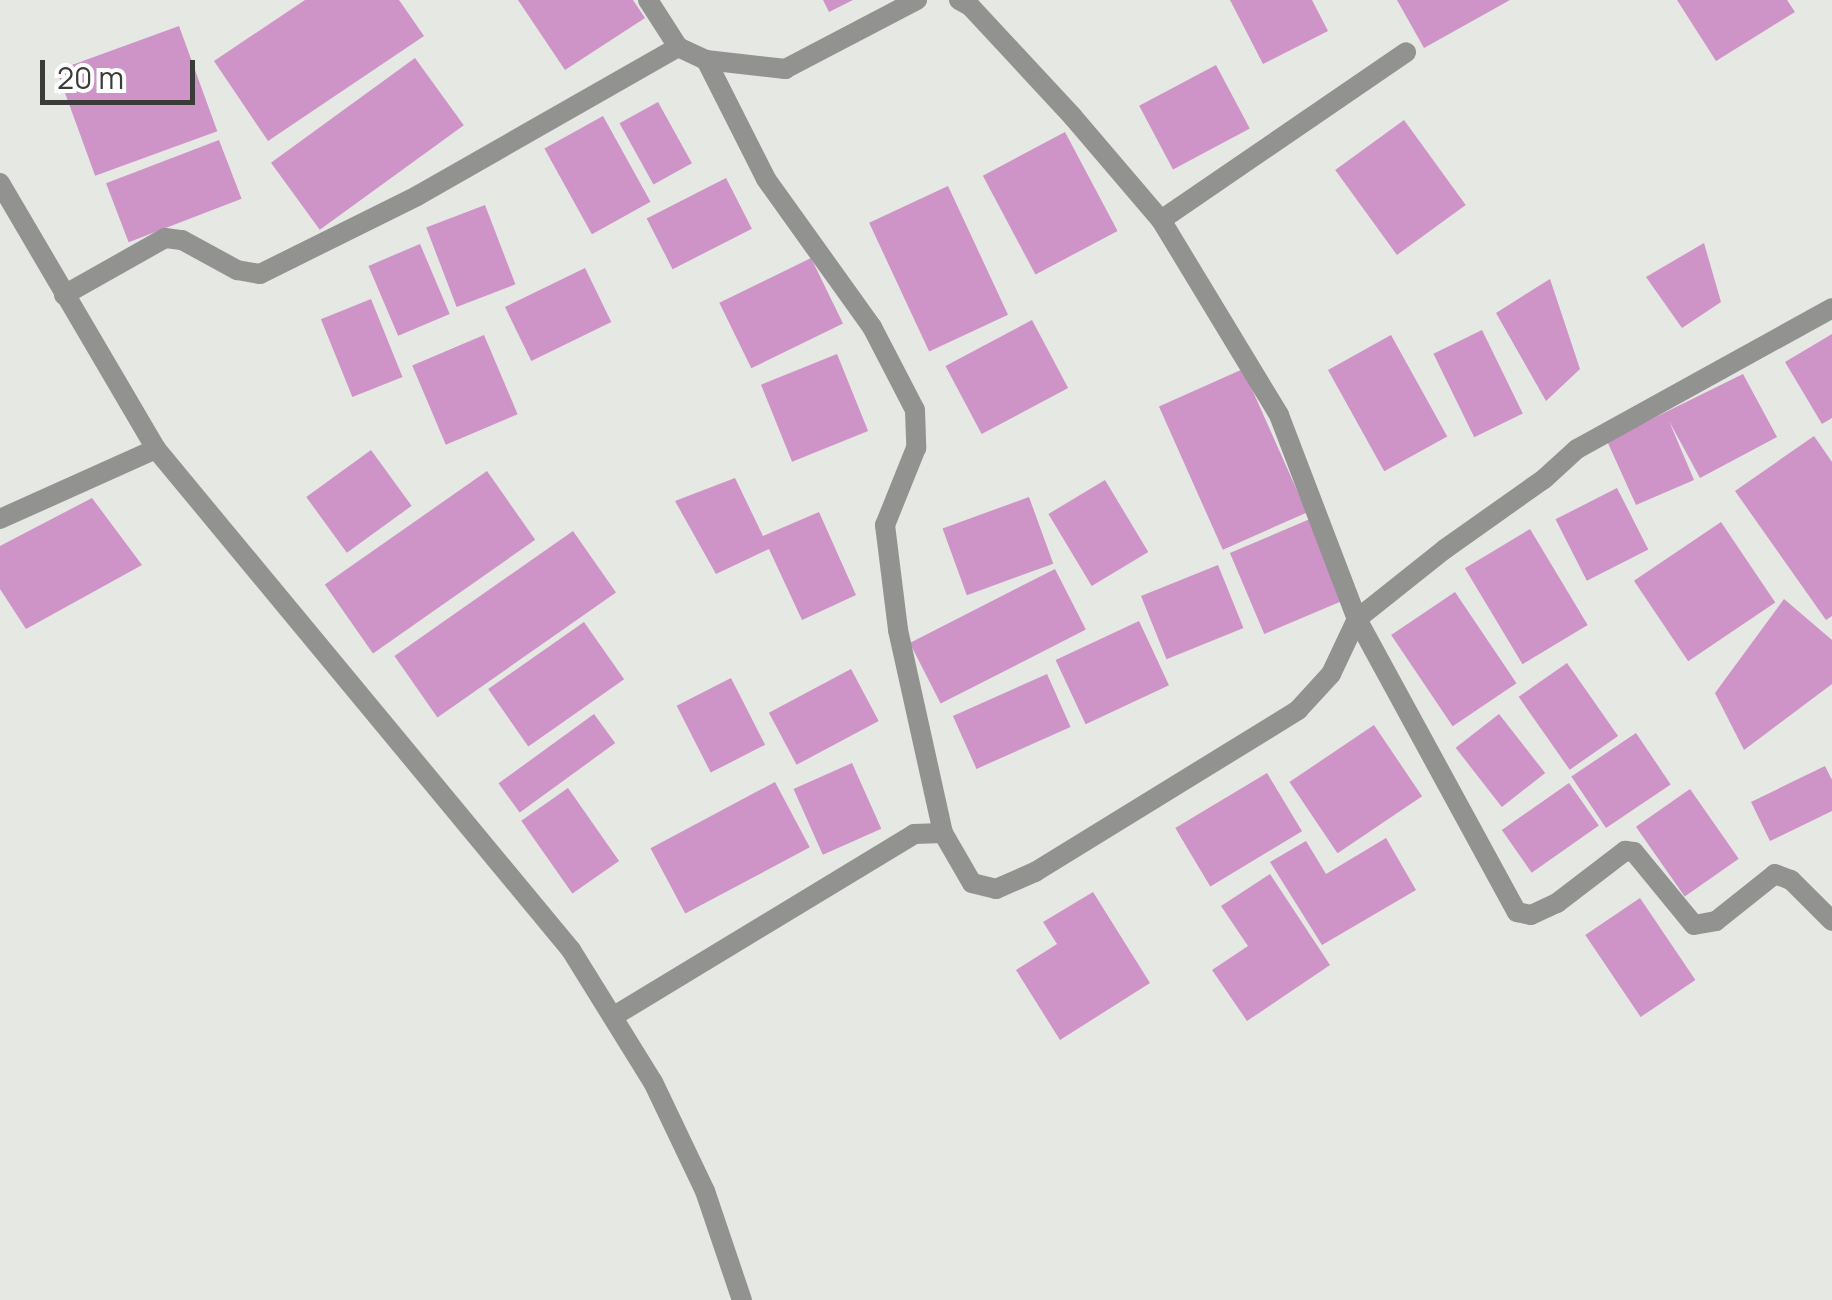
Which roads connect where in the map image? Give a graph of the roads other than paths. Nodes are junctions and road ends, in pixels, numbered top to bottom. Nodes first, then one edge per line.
1 (648, 0) edge
2 (917, 0) edge
3 (959, 0) edge
4 (678, 48) junction
5 (1406, 52) dead end
6 (706, 60) junction
7 (0, 183) edge
8 (1161, 220) junction
9 (64, 294) junction
10 (1832, 308) edge
11 (156, 449) junction
12 (0, 519) edge
13 (1357, 619) junction
14 (943, 833) junction
15 (1832, 920) edge
16 (614, 1016) junction
17 (742, 1300) edge

1 - 4 street
2 - 6 street
3 - 8 street
4 - 6 street
4 - 9 street
5 - 8 street
6 - 14 street
7 - 9 street
8 - 13 street
9 - 11 street
10 - 13 street
11 - 12 street
11 - 16 street
13 - 14 street
13 - 15 street
14 - 16 street
16 - 17 street

